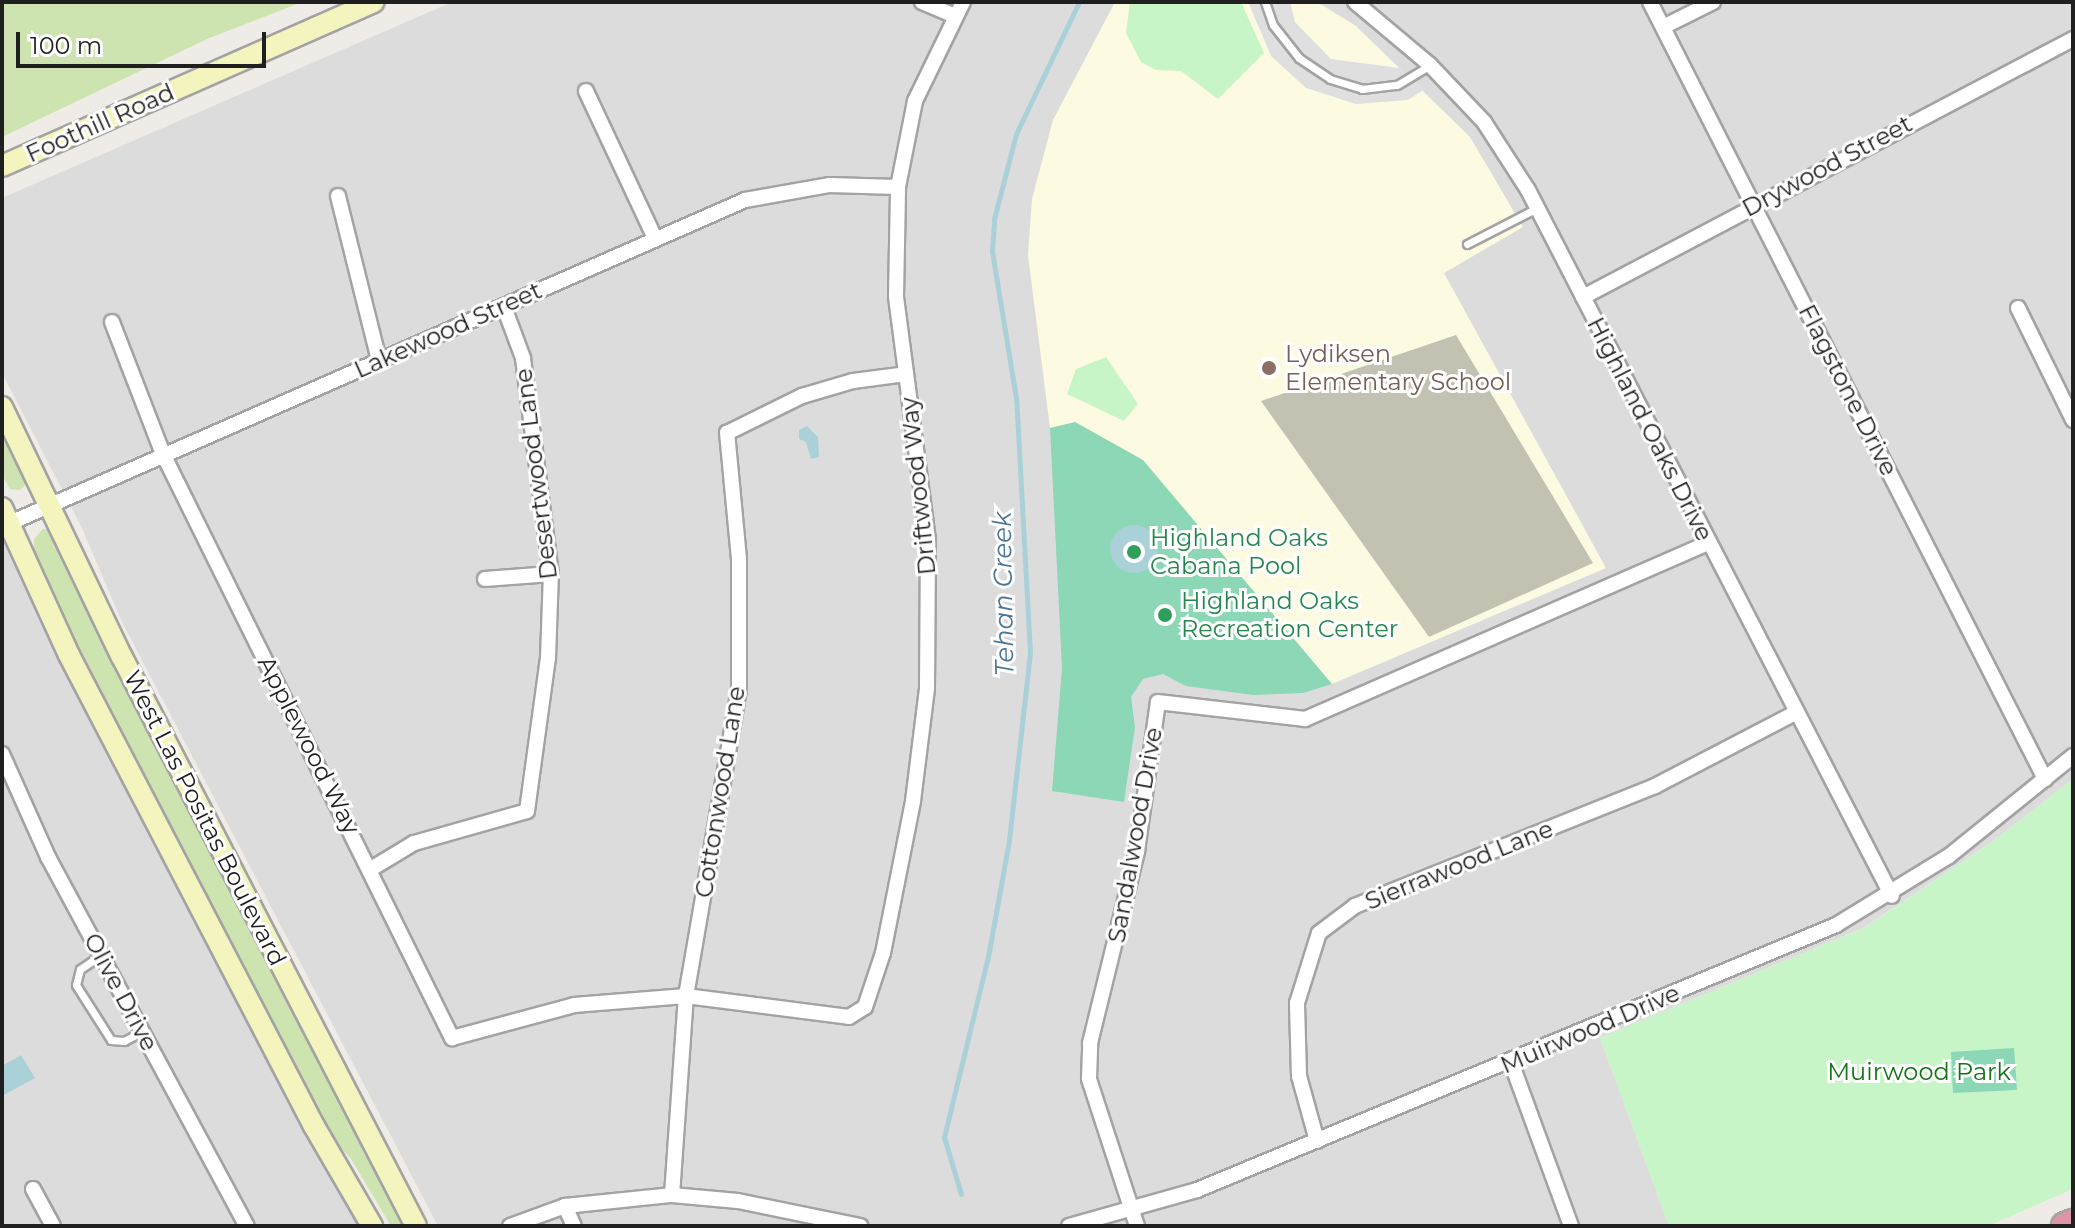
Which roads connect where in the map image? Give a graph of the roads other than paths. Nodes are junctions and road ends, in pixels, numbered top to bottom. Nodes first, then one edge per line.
1 (373, 2) edge
2 (922, 2) edge
3 (1265, 2) edge
4 (1355, 2) edge
5 (1650, 2) edge
6 (1713, 2) edge
7 (1375, 7) edge
8 (959, 9) edge
9 (1663, 27) junction
10 (2073, 39) edge
11 (1430, 65) junction
12 (586, 91) dead end
13 (2, 166) edge
14 (898, 187) junction
15 (338, 196) dead end
16 (1754, 204) junction
17 (1537, 208) junction
18 (654, 236) junction
19 (1467, 244) dead end
20 (1583, 297) junction
21 (504, 307) junction
22 (2018, 308) dead end
23 (112, 322) dead end
24 (379, 361) junction
25 (906, 374) junction
26 (2, 407) edge
27 (2073, 420) edge
28 (163, 454) junction
29 (53, 505) junction
30 (6, 516) edge
31 (1708, 543) junction
32 (551, 574) junction
33 (485, 579) dead end
34 (1795, 713) junction
35 (2, 754) edge
36 (2073, 756) edge
37 (2045, 779) junction
38 (371, 869) junction
39 (1892, 896) junction
40 (101, 955) junction
41 (686, 996) junction
42 (142, 1031) junction
43 (1511, 1062) junction
44 (1317, 1141) junction
45 (33, 1189) dead end
46 (672, 1195) junction
47 (565, 1206) junction
48 (1131, 1210) junction
49 (2073, 1223) edge
50 (53, 1226) edge
51 (247, 1226) edge
52 (372, 1226) edge
53 (416, 1226) edge
54 (510, 1226) edge
55 (574, 1226) edge
56 (860, 1226) edge
57 (1069, 1226) edge
58 (1137, 1226) edge
59 (1571, 1226) edge
60 (2065, 1226) edge

1 - 13 main road, Foothill Road
2 - 8 street
3 - 11 lane
4 - 7 street, Highland Oaks Drive
5 - 9 street, Flagstone Drive
6 - 9 street
7 - 11 street, Highland Oaks Drive
8 - 14 street, Driftwood Way
9 - 16 street, Flagstone Drive
10 - 16 street, Drywood Street
11 - 17 street, Highland Oaks Drive
12 - 18 street
14 - 18 street, Lakewood Street
14 - 25 street, Driftwood Way
15 - 24 street
16 - 20 street, Drywood Street
16 - 37 street, Flagstone Drive
17 - 19 lane
17 - 20 street, Highland Oaks Drive
18 - 21 street, Lakewood Street
20 - 31 street, Highland Oaks Drive
21 - 24 street, Lakewood Street
21 - 32 street, Desertwood Lane
22 - 27 street
23 - 28 street, Applewood Way
24 - 28 street, Lakewood Street
25 - 41 street, Cottonwood Lane
25 - 41 street, Driftwood Way
26 - 29 main road, West Las Positas Boulevard
28 - 29 street, Lakewood Street
28 - 38 street, Applewood Way
29 - 30 street, Lakewood Street
29 - 53 main road, West Las Positas Boulevard
30 - 52 main road, West Las Positas Boulevard
31 - 34 street, Highland Oaks Drive
31 - 48 street, Sandalwood Drive
32 - 33 street
32 - 38 street, Desertwood Lane
34 - 39 street, Highland Oaks Drive
34 - 44 street, Sierrawood Lane
35 - 40 street, Olive Drive
36 - 37 street, Muirwood Drive
37 - 39 street, Muirwood Drive
38 - 41 street, Applewood Way
39 - 43 street, Muirwood Drive
40 - 42 street, Olive Drive
40 - 42 lane
41 - 46 street, Cottonwood Lane
42 - 51 street, Olive Drive
43 - 44 street, Muirwood Drive
43 - 59 street
44 - 48 street, Muirwood Drive
45 - 50 street
46 - 47 street
46 - 56 street
47 - 54 street
47 - 55 street
48 - 57 street, Muirwood Drive
48 - 58 street
49 - 60 highway

